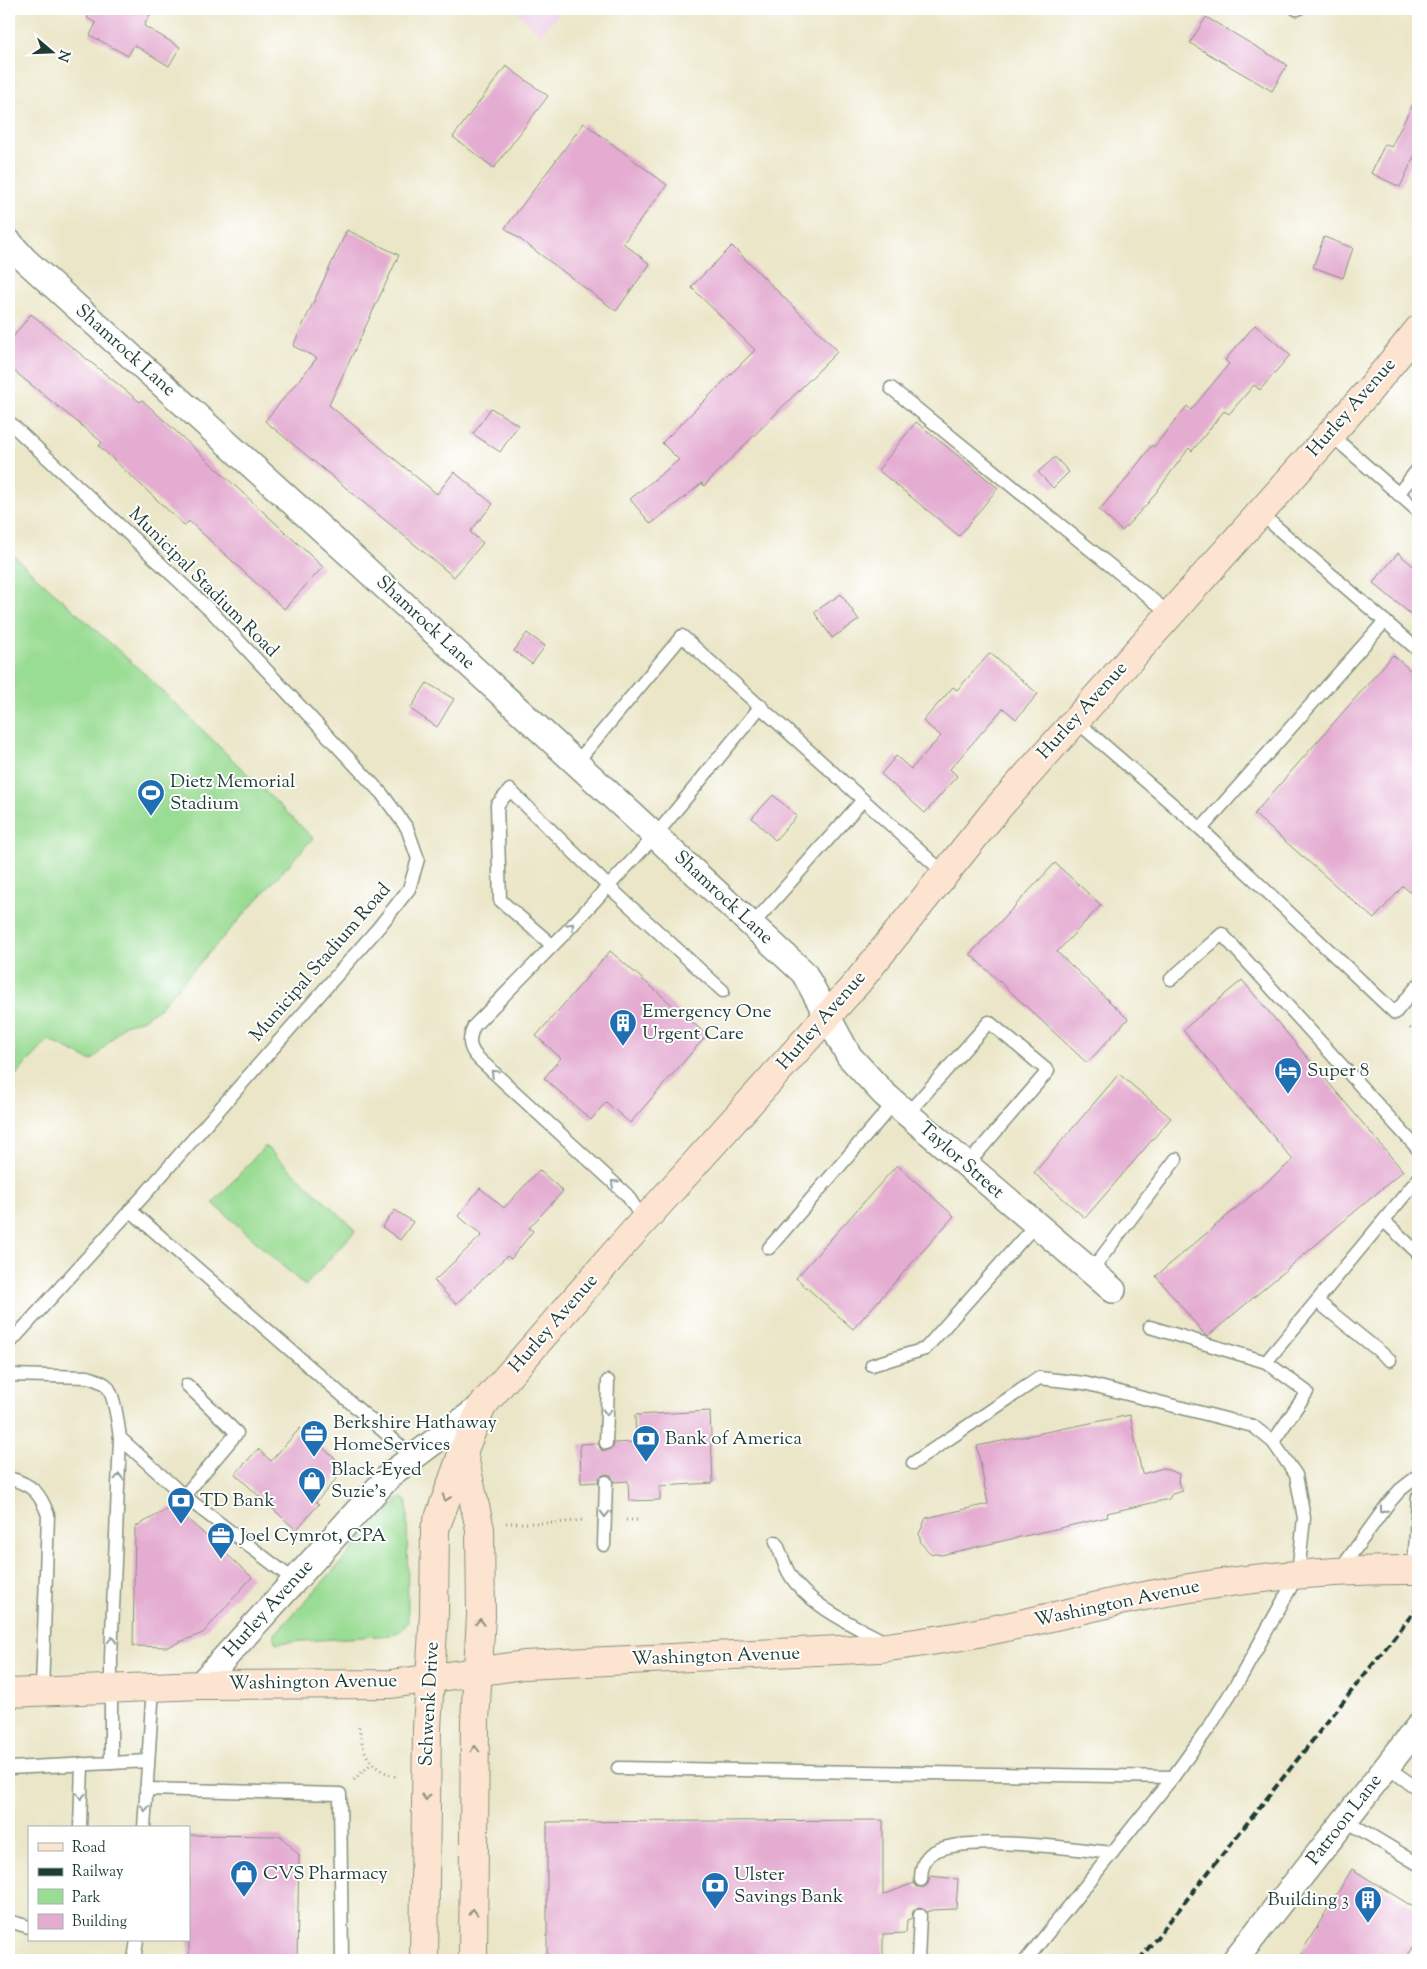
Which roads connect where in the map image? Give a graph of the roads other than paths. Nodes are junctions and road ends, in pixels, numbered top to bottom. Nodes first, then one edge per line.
1 (9, 242) edge
2 (1418, 330) edge
3 (891, 388) dead end
4 (9, 422) edge
5 (1330, 434) junction
6 (1418, 469) edge
7 (1398, 494) junction
8 (1418, 511) edge
9 (1260, 513) junction
10 (1170, 614) junction
11 (1385, 621) junction
12 (1418, 650) edge
13 (761, 706) junction
14 (1075, 720) junction
15 (576, 763) junction
16 (863, 800) junction
17 (1201, 829) junction
18 (655, 836) junction
19 (944, 873) junction
20 (608, 886) junction
21 (752, 925) junction
22 (552, 945) junction
23 (1171, 979) dead end
24 (1418, 985) edge
25 (723, 991) dead end
26 (827, 1016) junction
27 (900, 1108) junction
28 (1418, 1149) edge
29 (1176, 1159) dead end
30 (966, 1165) junction
31 (1418, 1179) edge
32 (130, 1210) junction
33 (644, 1221) junction
34 (1384, 1221) junction
35 (1036, 1224) junction
36 (769, 1248) dead end
37 (1418, 1253) edge
38 (1091, 1272) junction
39 (1113, 1290) dead end
40 (1317, 1301) junction
41 (1150, 1327) dead end
42 (9, 1344) edge
43 (1390, 1360) dead end
44 (1266, 1362) junction
45 (872, 1365) dead end
46 (9, 1375) edge
47 (608, 1381) dead end
48 (187, 1386) dead end
49 (482, 1406) junction
50 (120, 1438) junction
51 (1273, 1442) junction
52 (606, 1443) dead end
53 (463, 1452) junction
54 (413, 1458) junction
55 (913, 1463) dead end
56 (1418, 1476) edge
57 (9, 1478) edge
58 (606, 1482) dead end
59 (184, 1496) junction
60 (1418, 1497) edge
61 (776, 1542) dead end
62 (604, 1546) dead end
63 (1416, 1570) edge
64 (1339, 1572) junction
65 (1298, 1574) junction
66 (295, 1581) junction
67 (894, 1646) junction
68 (479, 1671) junction
69 (430, 1678) junction
70 (200, 1685) junction
71 (153, 1687) junction
72 (111, 1688) junction
73 (42, 1690) junction
74 (9, 1693) edge
75 (1418, 1727) edge
76 (148, 1762) junction
77 (111, 1763) junction
78 (82, 1764) junction
79 (1387, 1767) junction
80 (9, 1768) edge
81 (618, 1768) dead end
82 (1173, 1777) junction
83 (146, 1789) junction
84 (1418, 1789) edge
85 (1345, 1820) junction
86 (80, 1826) edge
87 (144, 1826) edge
88 (1112, 1853) junction
89 (1418, 1864) edge
90 (921, 1880) dead end
91 (920, 1915) dead end
92 (9, 1921) edge
93 (28, 1927) edge
94 (137, 1942) edge
95 (134, 1960) edge
96 (342, 1960) edge
97 (424, 1960) edge
98 (473, 1960) edge
99 (918, 1960) edge
100 (1026, 1960) edge
101 (1235, 1960) edge

1 - 15 street, Shamrock Lane
2 - 5 street, Hurley Avenue
3 - 10 lane
4 - 32 lane, Municipal Stadium Road
5 - 7 lane
5 - 9 street, Hurley Avenue
6 - 7 lane
7 - 8 lane
9 - 10 street, Hurley Avenue
9 - 11 lane
10 - 14 street, Hurley Avenue
11 - 12 lane
11 - 17 lane
13 - 15 lane
13 - 16 lane
13 - 18 lane
14 - 17 lane
14 - 19 street, Hurley Avenue
15 - 18 street, Shamrock Lane
16 - 19 lane
16 - 21 lane
17 - 24 lane
18 - 20 lane
18 - 21 street, Shamrock Lane
19 - 26 street, Hurley Avenue
22 -> 20 lane
20 - 22 lane
20 - 25 lane
21 - 26 street, Shamrock Lane
33 -> 22 lane
23 - 28 lane
26 - 27 street, Taylor Street
26 - 33 street, Hurley Avenue
27 - 30 street, Taylor Street
27 - 30 lane
27 - 36 lane
29 - 38 lane
30 - 35 street, Taylor Street
31 - 34 lane
32 - 42 lane, Municipal Stadium Road
32 - 54 lane
33 - 49 street, Hurley Avenue
34 - 37 lane
34 - 40 lane
35 - 38 street, Taylor Street
35 - 45 lane
38 - 39 street, Taylor Street
40 - 43 lane
40 - 44 lane
41 - 44 lane
44 - 51 lane
46 - 50 lane
47 -> 52 lane
48 - 59 lane
49 - 53 street, Schwenk Drive
49 - 54 street, Hurley Avenue
50 - 59 lane
72 -> 50 lane
51 - 55 lane
51 - 65 lane
68 -> 53 street
53 -> 69 street, Schwenk Drive
54 - 66 street, Hurley Avenue
56 -> 64 lane
57 - 73 lane
58 -> 62 lane
59 - 66 lane
60 - 63 lane
61 - 67 lane
63 - 64 street, Washington Avenue
64 - 65 street, Washington Avenue
65 - 67 street, Washington Avenue
65 - 82 lane
66 - 70 street, Hurley Avenue
67 - 68 street, Washington Avenue
68 - 69 street, Washington Avenue
98 -> 68 street
69 - 70 street, Washington Avenue
69 -> 97 street, Schwenk Drive
70 - 71 street, Washington Avenue
71 - 72 street, Washington Avenue
71 - 76 lane
72 - 73 street, Washington Avenue
72 - 77 lane
73 - 74 street, Washington Avenue
75 - 79 street, Patroon Lane
76 - 77 lane
76 - 83 lane
77 - 78 lane
78 - 80 lane
78 -> 86 lane
79 - 84 lane
79 - 85 street, Patroon Lane
81 - 82 lane
82 - 88 lane
83 -> 87 lane
83 - 96 lane
85 - 89 lane
85 - 101 street, Patroon Lane
88 - 90 lane
88 - 100 lane
91 - 99 lane
92 - 93 lane
94 - 95 lane

